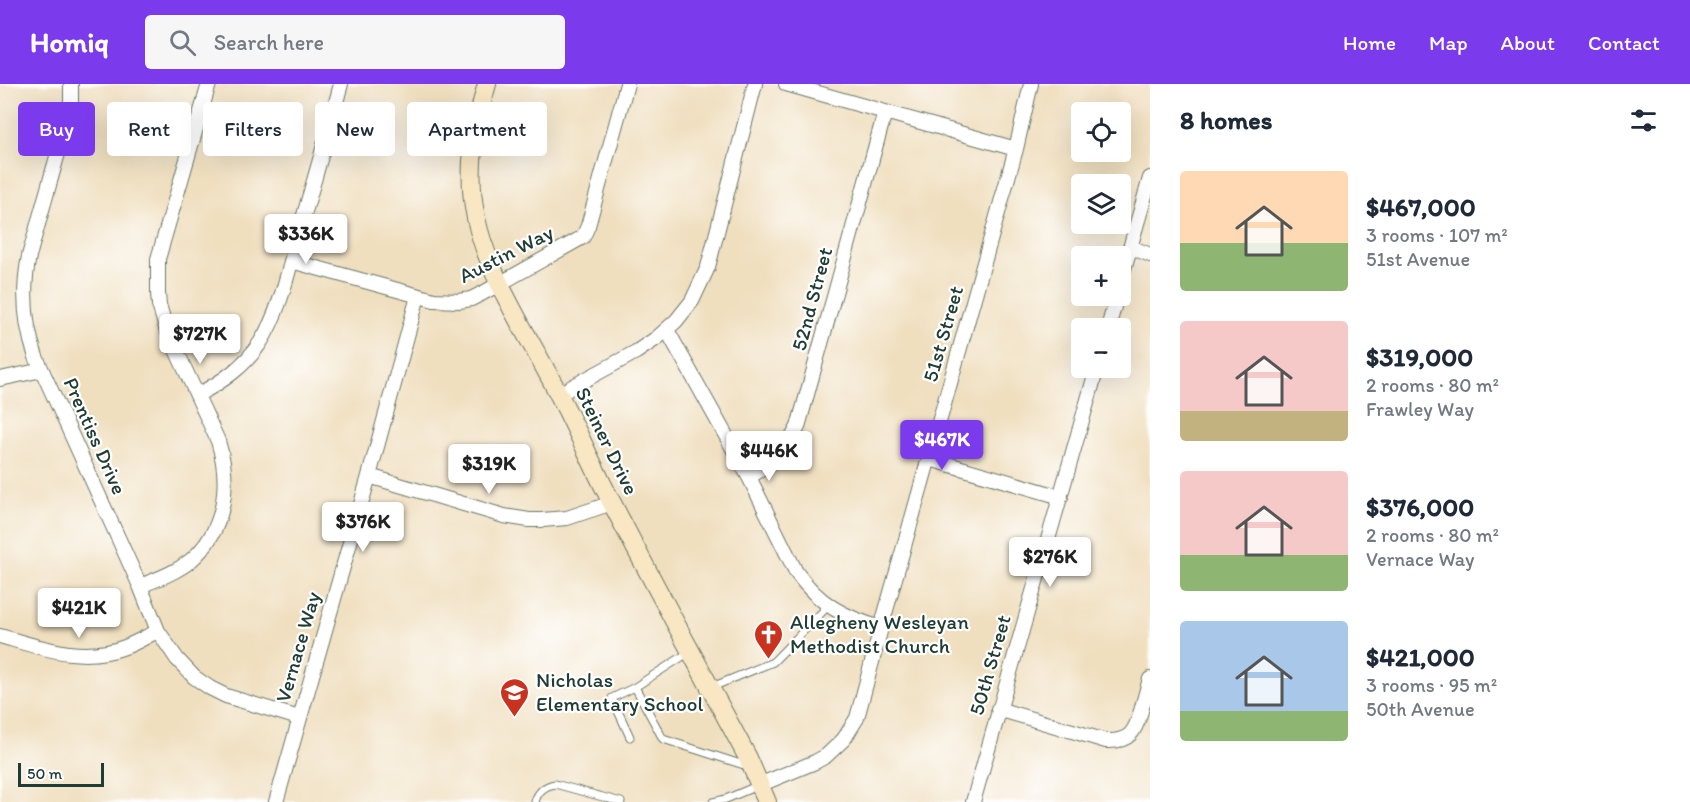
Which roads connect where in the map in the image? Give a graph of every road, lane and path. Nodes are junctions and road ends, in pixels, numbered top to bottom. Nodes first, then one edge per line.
1 (72, 84) edge
2 (209, 84) edge
3 (341, 84) edge
4 (487, 84) edge
5 (627, 84) edge
6 (755, 84) edge
7 (786, 84) edge
8 (1031, 84) edge
9 (885, 112) junction
10 (1016, 149) junction
11 (1150, 178) edge
12 (1131, 247) joint
13 (1150, 255) edge
14 (291, 261) junction
15 (500, 283) junction
16 (417, 296) junction
17 (667, 330) junction
18 (42, 370) junction
19 (1094, 378) edge
20 (0, 379) edge
21 (559, 394) junction
22 (197, 395) junction
23 (930, 459) junction
24 (369, 476) junction
25 (749, 477) junction
26 (1061, 497) junction
27 (612, 503) junction
28 (140, 586) junction
29 (828, 606) junction
30 (881, 628) junction
31 (159, 631) junction
32 (0, 636) edge
33 (690, 651) junction
34 (1150, 679) edge
35 (634, 687) junction
36 (711, 687) junction
37 (998, 709) junction
38 (299, 718) junction
39 (630, 737) dead end
40 (752, 768) junction
41 (763, 794) edge
42 (726, 801) edge
43 (276, 802) edge
44 (535, 802) edge
45 (621, 802) edge
46 (713, 802) edge
47 (973, 802) edge

1 - 18 street, Prentiss Drive
2 - 22 street
3 - 14 street
4 - 15 street, Steiner Drive
5 - 15 street, Austin Way
6 - 17 street
7 - 9 street
8 - 10 street, 51st Street
9 - 10 street
9 - 25 street, 52nd Street
10 - 23 street, 51st Street
11 - 12 street
12 - 13 street
14 - 16 street, Austin Way
14 - 22 street
15 - 16 street, Austin Way
15 - 21 street, Steiner Drive
16 - 24 street, Vernace Way
17 - 21 street
17 - 25 street
18 - 20 street
18 - 28 street, Prentiss Drive
19 - 26 street, 50th Street
21 - 27 street, Steiner Drive
22 - 28 street
23 - 26 street
23 - 30 street, 51st Street
24 - 27 street
24 - 38 street, Vernace Way
25 - 29 street
26 - 37 street, 50th Street
27 - 33 street, Steiner Drive
28 - 31 street, Prentiss Drive
29 - 30 street
29 - 36 lane
30 - 41 street, 51st Street
31 - 32 street
31 - 38 street, Prentiss Drive
33 - 35 lane
33 - 36 street, Steiner Drive
34 - 37 street
35 - 39 lane
35 - 40 lane
36 - 40 street, Steiner Drive
37 - 47 street, 50th Street
38 - 43 street, Vernace Way
40 - 41 street, Steiner Drive
41 - 42 lane
42 - 46 lane
44 - 45 lane

